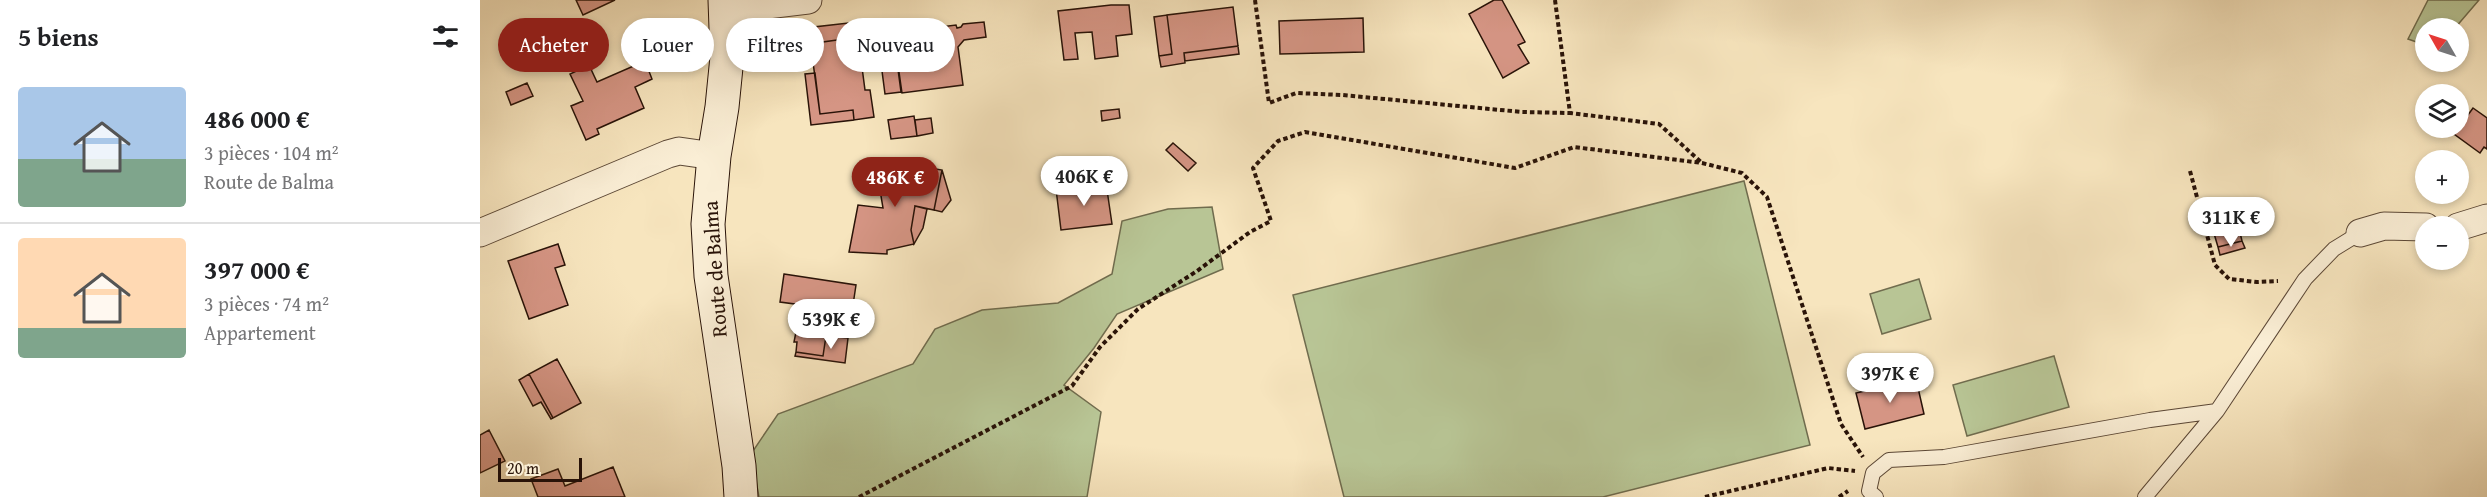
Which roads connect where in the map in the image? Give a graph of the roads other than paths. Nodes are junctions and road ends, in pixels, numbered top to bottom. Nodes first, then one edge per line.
1 (808, 0) edge
2 (725, 5) edge
3 (714, 156) junction
4 (2487, 218) edge
5 (2469, 224) edge
6 (2415, 227) edge
7 (480, 233) edge
8 (2360, 233) joint
9 (2217, 411) junction
10 (740, 481) edge
11 (750, 497) edge
12 (1876, 497) edge
13 (2145, 497) edge

1 - 2 street
2 - 3 street, Route de Balma
3 - 7 street
3 - 10 street, Route de Balma
4 - 5 street
6 - 8 street
8 - 9 lane
9 - 12 lane
9 - 13 lane
10 - 11 street, Route de Balma

